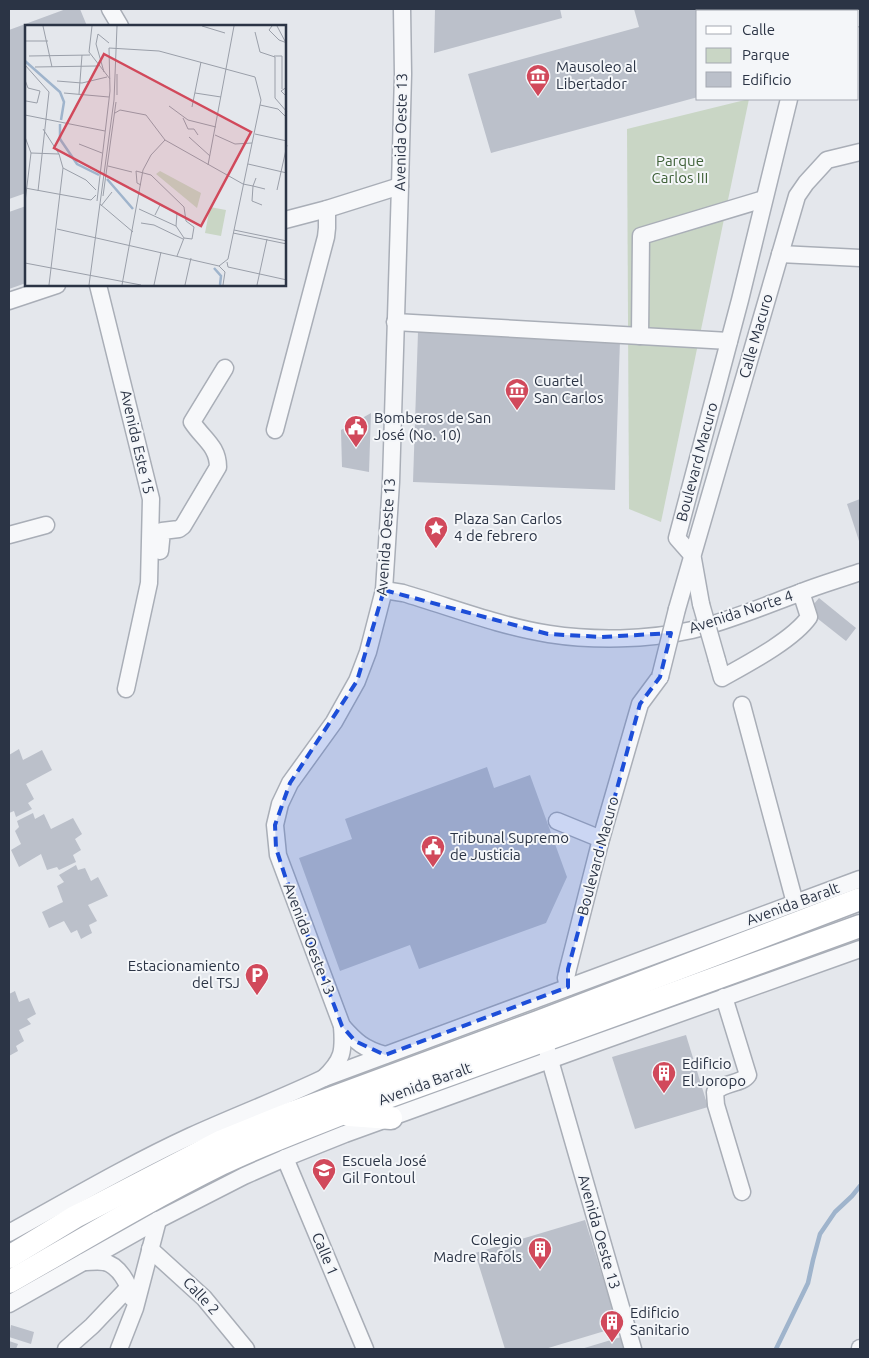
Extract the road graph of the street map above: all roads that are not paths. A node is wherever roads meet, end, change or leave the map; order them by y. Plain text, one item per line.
1 (110, 9) edge
2 (402, 9) edge
3 (119, 25) edge
4 (788, 100) edge
5 (860, 152) edge
6 (400, 186) junction
7 (764, 199) junction
8 (327, 209) junction
9 (286, 220) edge
10 (780, 254) junction
11 (860, 258) edge
12 (54, 286) edge
13 (98, 286) edge
14 (9, 301) edge
15 (395, 322) junction
16 (640, 336) junction
17 (729, 342) junction
18 (225, 368) dead end
19 (275, 430) dead end
20 (46, 525) dead end
21 (9, 536) edge
22 (692, 554) junction
23 (860, 572) edge
24 (150, 583) junction
25 (384, 590) junction
26 (801, 592) junction
27 (126, 689) dead end
28 (742, 705) dead end
29 (557, 822) dead end
30 (601, 838) junction
31 (860, 879) edge
32 (860, 899) edge
33 (795, 903) junction
34 (819, 904) junction
35 (860, 926) edge
36 (860, 949) edge
37 (568, 987) junction
38 (724, 997) junction
39 (530, 1001) junction
40 (342, 1026) junction
41 (544, 1041) junction
42 (385, 1055) junction
43 (324, 1078) junction
44 (341, 1114) junction
45 (390, 1118) junction
46 (285, 1158) junction
47 (742, 1192) dead end
48 (158, 1220) junction
49 (9, 1233) edge
50 (150, 1249) junction
51 (9, 1257) edge
52 (84, 1262) junction
53 (9, 1282) edge
54 (129, 1287) junction
55 (9, 1304) edge
56 (134, 1308) junction
57 (66, 1349) edge
58 (119, 1349) edge
59 (246, 1349) edge
60 (365, 1349) edge
61 (633, 1349) edge

1 - 3 street
2 - 6 street, Avenida Oeste 13
4 - 7 street, Boulevard Macuro
5 - 10 street, Calle Macuro
6 - 8 street
6 - 15 street, Avenida Oeste 13
7 - 16 street
7 - 17 street, Boulevard Macuro
8 - 9 street
8 - 19 street
10 - 11 street
10 - 22 street, Calle Macuro
12 - 14 street
13 - 24 street, Avenida Este 15
15 - 16 street
15 - 25 street, Avenida Oeste 13
16 - 17 street
17 - 22 street, Boulevard Macuro
18 - 24 street
20 - 21 street
22 - 26 street, bridge
22 - 30 street, Boulevard Macuro, bridge
23 - 26 street, Avenida Norte 4
24 - 27 street, Avenida Este 15
25 - 26 street, Avenida Norte 4
25 - 40 street, Avenida Oeste 13
28 - 33 street
29 - 30 street
30 - 37 street, Boulevard Macuro
31 - 34 street, Avenida Baralt
32 - 34 main road, Avenida Baralt
33 - 34 street, Avenida Baralt
33 - 37 street, Avenida Baralt
34 - 41 main road, Avenida Baralt
35 - 41 main road, Avenida Baralt
36 - 38 street, Avenida Baralt
37 - 39 street, Avenida Baralt
38 - 41 street, Avenida Baralt
38 - 47 street
39 - 41 street, Avenida Oeste 13
39 - 42 street, Avenida Baralt
40 - 42 street, Avenida Oeste 13
40 - 43 street, Avenida Oeste 13
41 - 44 main road, Avenida Baralt
41 - 45 street, Avenida Baralt
41 - 51 main road, Avenida Baralt
41 - 61 street, Avenida Oeste 13
42 - 43 street, Avenida Baralt
43 - 49 street, Avenida Baralt
44 - 45 main road
44 - 53 main road, Avenida Baralt
45 - 46 street, Avenida Baralt
46 - 48 street, Avenida Baralt
46 - 60 street, Calle 1
48 - 50 street
48 - 52 street, Avenida Baralt
50 - 56 street
50 - 59 street, Calle 2
52 - 54 street
52 - 55 street, Avenida Baralt
54 - 56 street
54 - 57 street
56 - 58 street

